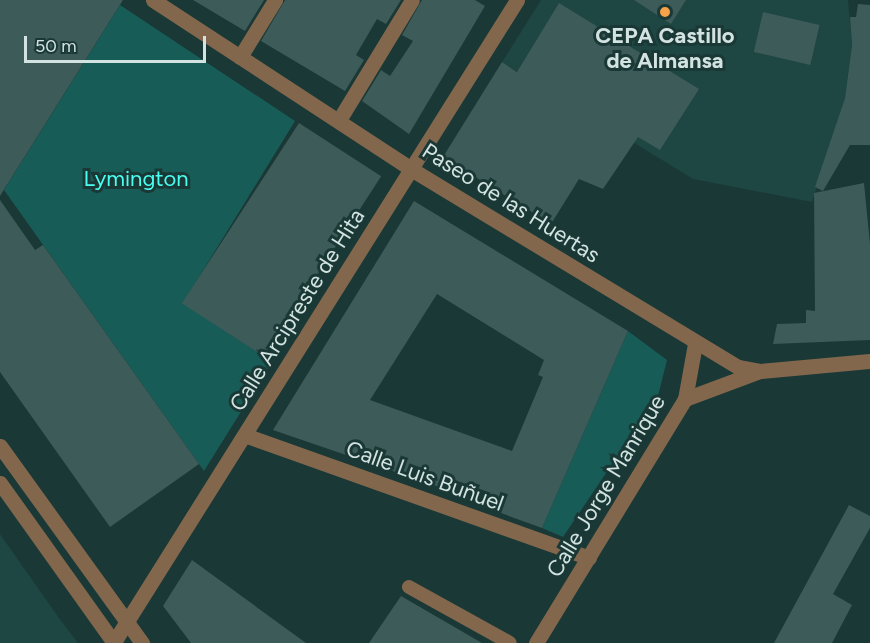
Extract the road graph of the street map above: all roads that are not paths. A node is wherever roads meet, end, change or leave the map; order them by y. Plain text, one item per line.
1 (153, 0) edge
2 (275, 0) edge
3 (412, 0) edge
4 (517, 0) edge
5 (240, 57) junction
6 (339, 120) junction
7 (411, 169) junction
8 (695, 344) junction
9 (870, 361) edge
10 (760, 370) junction
11 (685, 399) junction
12 (247, 436) junction
13 (0, 446) edge
14 (0, 483) edge
15 (589, 558) junction
16 (409, 587) dead end
17 (128, 624) junction
18 (114, 642) edge
19 (142, 643) edge
20 (510, 643) edge
21 (536, 643) edge

1 - 5 street, Paseo de las Huertas
2 - 5 street
3 - 6 street
4 - 7 street, Calle Arcipreste de Hita
5 - 6 street, Paseo de las Huertas
6 - 7 street, Paseo de las Huertas
7 - 8 street, Paseo de las Huertas
7 - 12 street, Calle Arcipreste de Hita
8 - 10 street, Paseo de las Huertas
8 - 11 street, Calle Jorge Manrique
9 - 10 street, Paseo de las Huertas
10 - 11 street
11 - 15 street, Calle Jorge Manrique
12 - 15 street, Calle Luis Buñuel
12 - 17 street, Calle Arcipreste de Hita
13 - 17 street
14 - 18 street
15 - 21 street, Calle Jorge Manrique
16 - 20 lane
17 - 18 street, Calle Arcipreste de Hita
17 - 19 street

